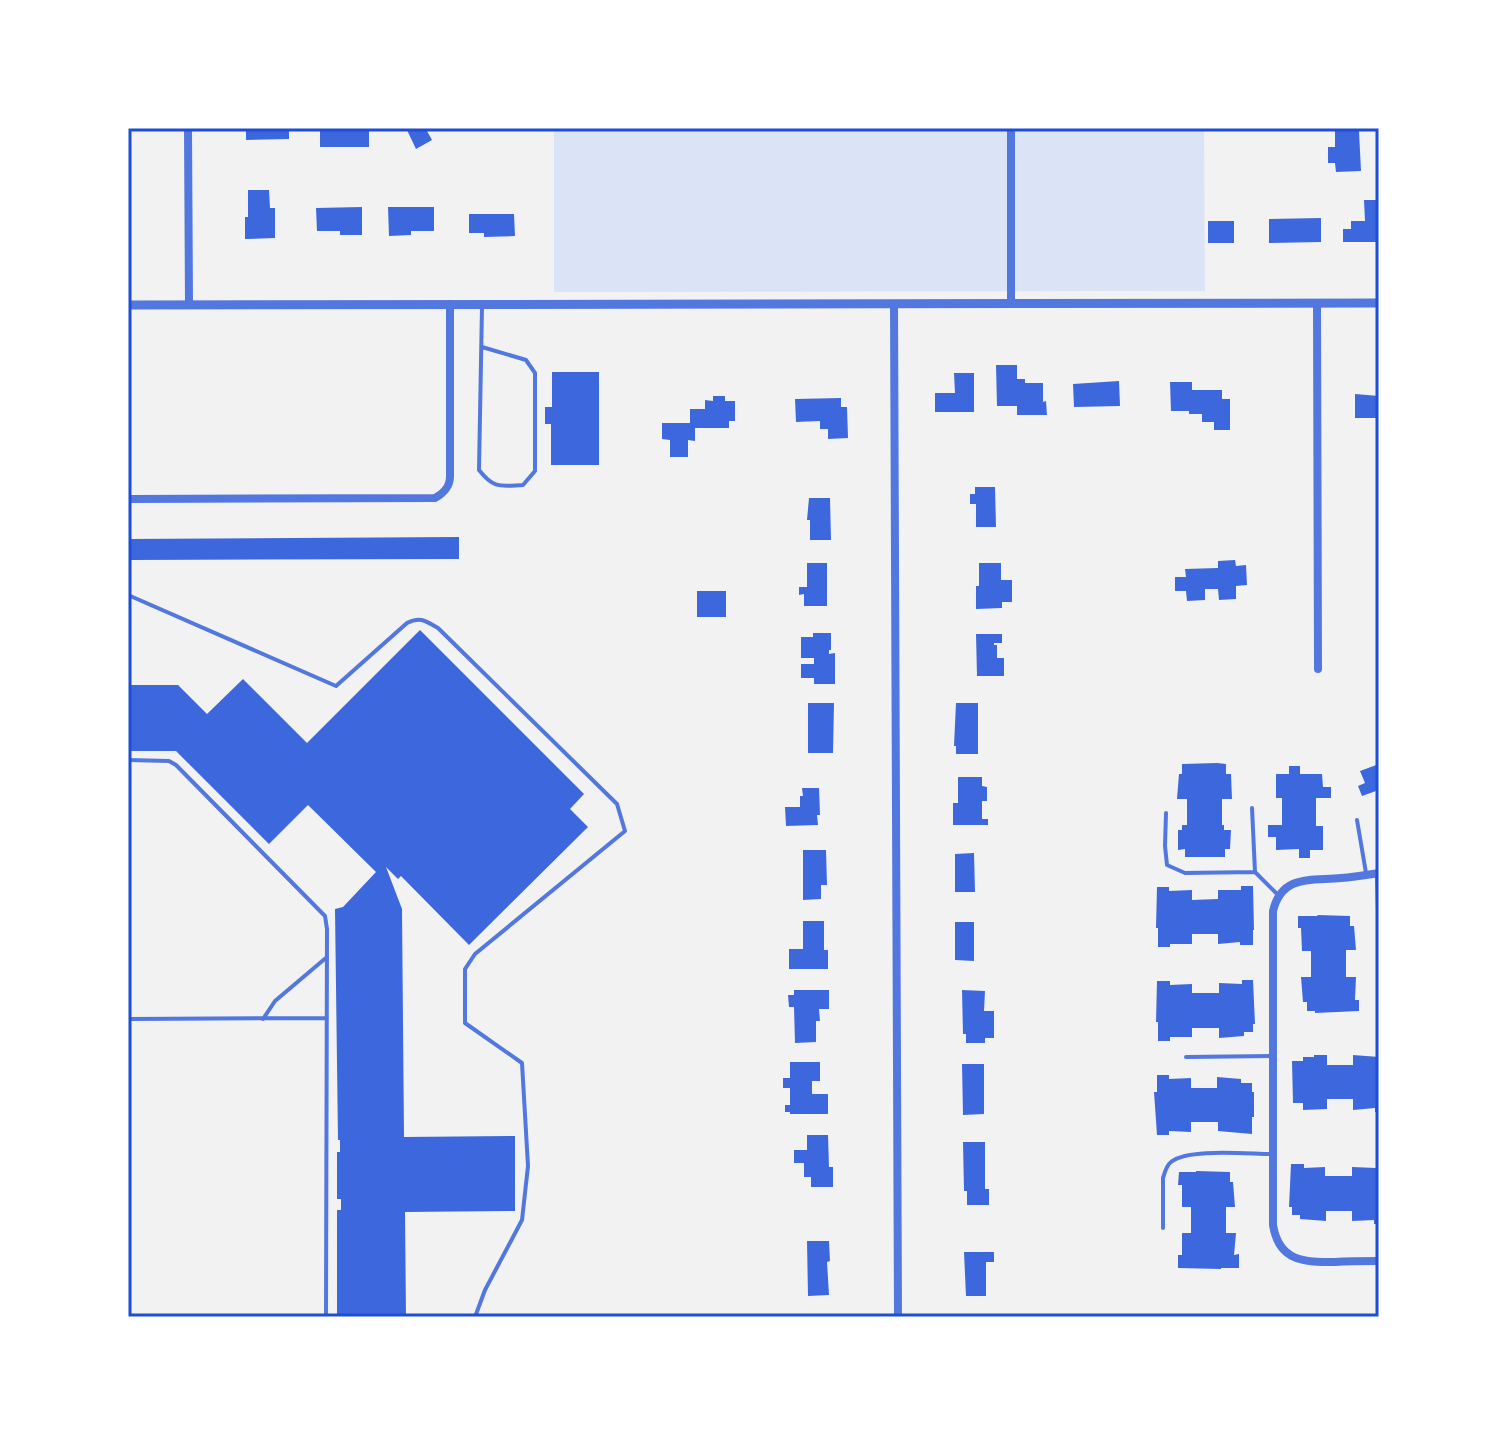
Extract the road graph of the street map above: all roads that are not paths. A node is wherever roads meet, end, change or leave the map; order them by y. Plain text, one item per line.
1 (188, 128) edge
2 (1011, 128) edge
3 (1317, 303) junction
4 (1379, 303) edge
5 (450, 304) junction
6 (482, 304) junction
7 (894, 304) junction
8 (1011, 304) junction
9 (128, 305) edge
10 (189, 305) junction
11 (482, 347) junction
12 (128, 499) edge
13 (128, 595) edge
14 (1318, 669) dead end
15 (128, 760) edge
16 (1252, 808) dead end
17 (1166, 813) dead end
18 (1357, 820) dead end
19 (1255, 872) junction
20 (1374, 874) edge
21 (1279, 896) junction
22 (1379, 946) edge
23 (327, 957) junction
24 (327, 1018) junction
25 (128, 1019) edge
26 (263, 1019) junction
27 (1273, 1056) junction
28 (1186, 1057) dead end
29 (1273, 1154) junction
30 (1163, 1228) dead end
31 (1379, 1261) edge
32 (326, 1317) edge
33 (475, 1317) edge
34 (898, 1317) edge

1 - 10 street
2 - 8 street
3 - 4 street
3 - 8 street
3 - 14 street
5 - 6 street
5 - 10 street
5 - 12 street
6 - 7 street
6 - 11 lane
7 - 8 street
7 - 34 street
9 - 10 street
11 - 11 lane
13 - 33 lane
15 - 23 lane
16 - 19 lane
17 - 19 lane
18 - 20 lane
19 - 21 lane
20 - 21 street
20 - 22 lane
21 - 27 street
23 - 24 lane
23 - 26 lane
24 - 26 lane
24 - 32 lane
25 - 26 lane
27 - 28 lane
27 - 29 street
29 - 30 lane
29 - 31 street

